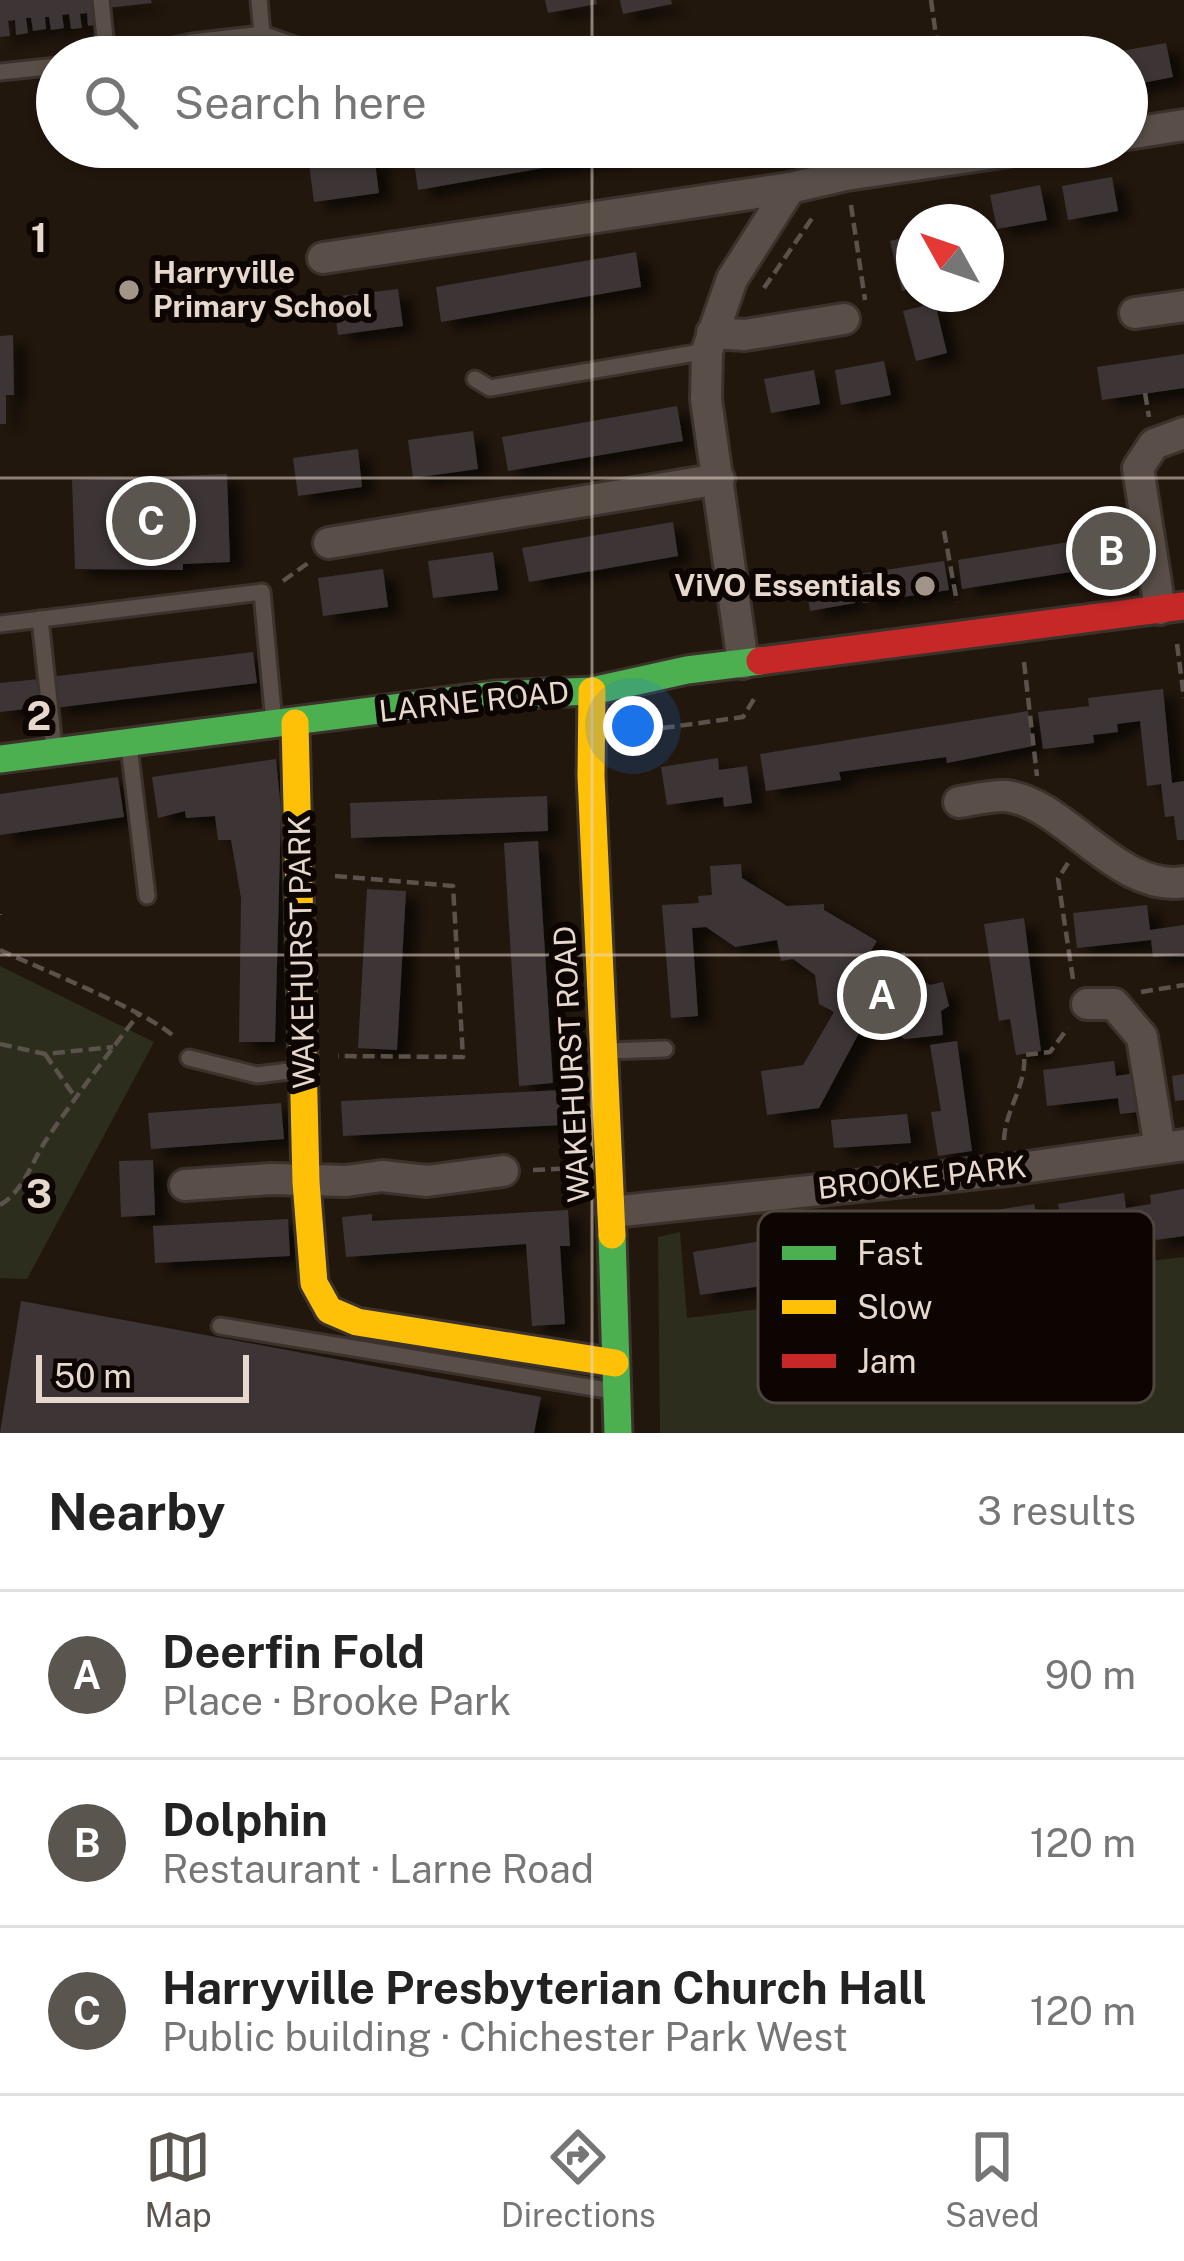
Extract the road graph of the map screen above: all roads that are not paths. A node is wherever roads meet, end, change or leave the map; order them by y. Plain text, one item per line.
1 (101, 0) edge
2 (259, 0) edge
3 (262, 34) junction
4 (105, 36) edge
5 (244, 36) edge
6 (268, 36) edge
7 (36, 68) edge
8 (0, 72) edge
9 (1184, 125) edge
10 (1148, 131) edge
11 (899, 168) edge
12 (790, 188) junction
13 (323, 258) dead end
14 (1184, 306) edge
15 (1135, 313) dead end
16 (855, 314) road end
17 (710, 342) junction
18 (475, 379) dead end
19 (1184, 434) edge
20 (719, 478) junction
21 (329, 543) road end
22 (1172, 607) edge
23 (40, 619) junction
24 (0, 624) edge
25 (743, 664) junction
26 (592, 691) junction
27 (285, 724) junction
28 (128, 743) junction
29 (55, 752) junction
30 (0, 759) edge
31 (959, 802) dead end
32 (1184, 882) edge
33 (147, 896) dead end
34 (1100, 1004) road end
35 (664, 1049) dead end
36 (605, 1051) junction
37 (189, 1058) road end
38 (304, 1062) junction
39 (1172, 1147) edge
40 (503, 1172) road end
41 (306, 1182) junction
42 (185, 1185) dead end
43 (612, 1212) junction
44 (220, 1326) dead end
45 (615, 1363) junction
46 (616, 1392) junction
47 (618, 1433) edge

1 - 4 lane
2 - 3 lane
3 - 5 lane
3 - 6 lane
7 - 8 lane
9 - 10 street
11 - 12 street
12 - 13 street
12 - 17 street
14 - 15 street
16 - 17 street
17 - 18 lane
17 - 20 street
19 - 22 street
20 - 21 street
20 - 25 street
22 - 25 street, LARNE ROAD
23 - 24 lane
23 - 27 lane
23 - 29 lane
25 - 26 street, LARNE ROAD
26 - 27 street, LARNE ROAD
26 - 36 street, WAKEHURST ROAD
27 - 28 street, LARNE ROAD
27 - 38 street, WAKEHURST PARK
28 - 29 street, LARNE ROAD
28 - 33 lane
29 - 30 street, LARNE ROAD
31 - 32 street
34 - 39 street, BROOKE PARK
35 - 36 lane
36 - 43 street, WAKEHURST ROAD
37 - 38 lane
38 - 41 street, WAKEHURST PARK
39 - 43 street, BROOKE PARK
40 - 41 street
41 - 42 street
41 - 45 street, WAKEHURST PARK
43 - 45 street, WAKEHURST ROAD
44 - 46 lane
45 - 46 street, WAKEHURST ROAD
46 - 47 street, WAKEHURST ROAD

